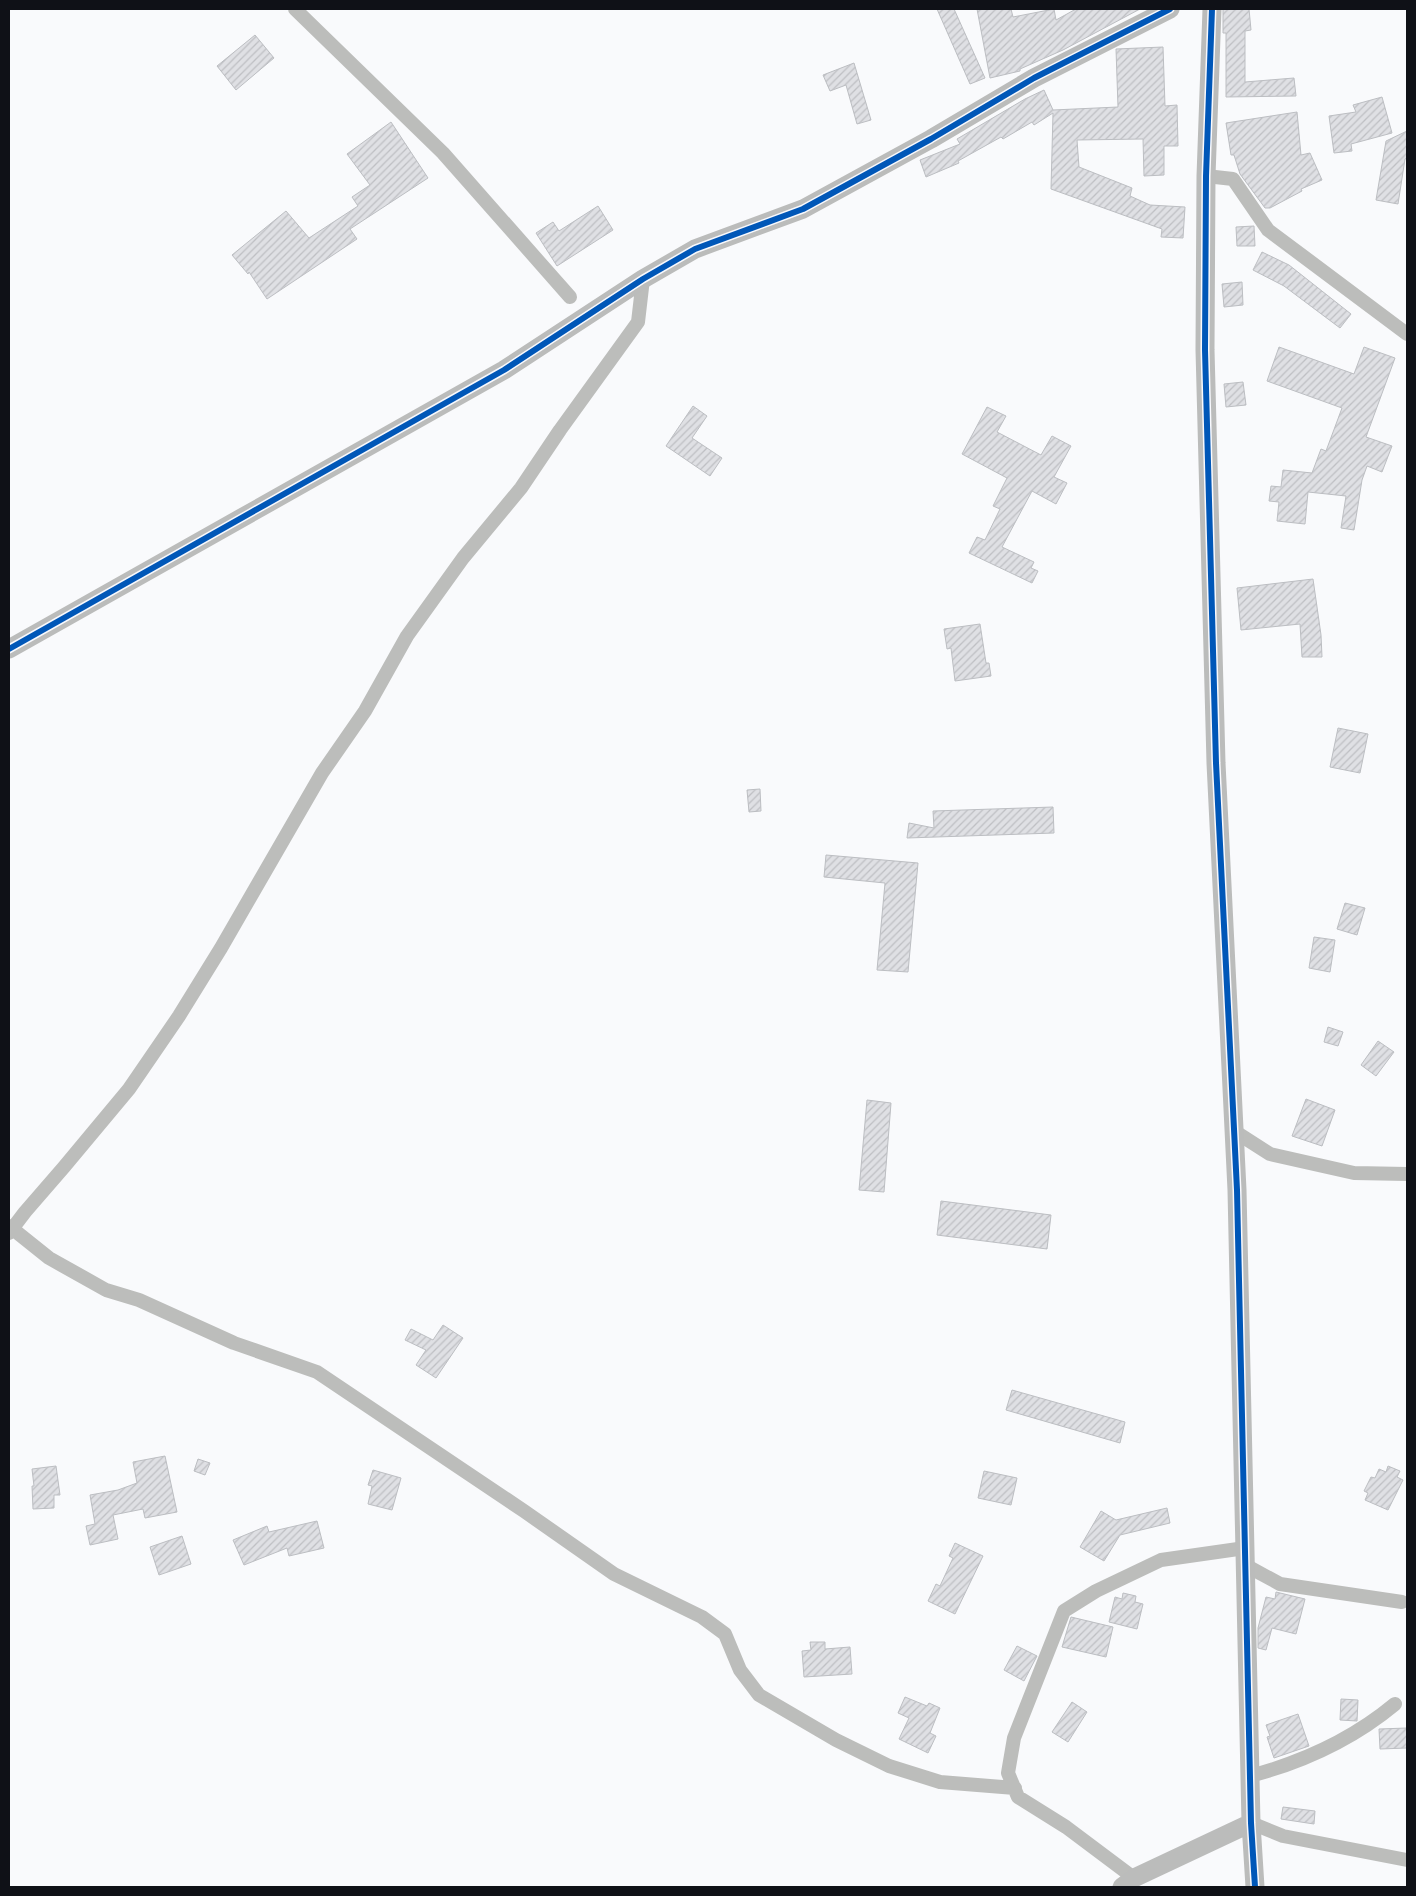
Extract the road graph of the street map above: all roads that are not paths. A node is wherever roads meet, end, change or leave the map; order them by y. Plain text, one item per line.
1 (295, 9) edge
2 (1170, 9) edge
3 (1212, 9) edge
4 (1206, 176) junction
5 (643, 279) junction
6 (570, 298) dead end
7 (1407, 334) edge
8 (9, 649) edge
9 (1234, 1131) junction
10 (1407, 1174) edge
11 (10, 1229) edge
12 (1245, 1556) junction
13 (1402, 1602) dead end
14 (1396, 1704) dead end
15 (1250, 1776) junction
16 (1015, 1788) junction
17 (1251, 1823) junction
18 (1407, 1860) edge
19 (1128, 1883) edge
20 (1255, 1887) edge

1 - 6 street
2 - 5 street
3 - 4 street
4 - 7 street
4 - 9 street
5 - 8 street
5 - 11 street
9 - 10 street
9 - 12 street
11 - 16 street
12 - 13 street
12 - 15 street
12 - 16 street
14 - 15 street
15 - 17 street
16 - 19 street
17 - 18 street
17 - 19 street
17 - 20 street

